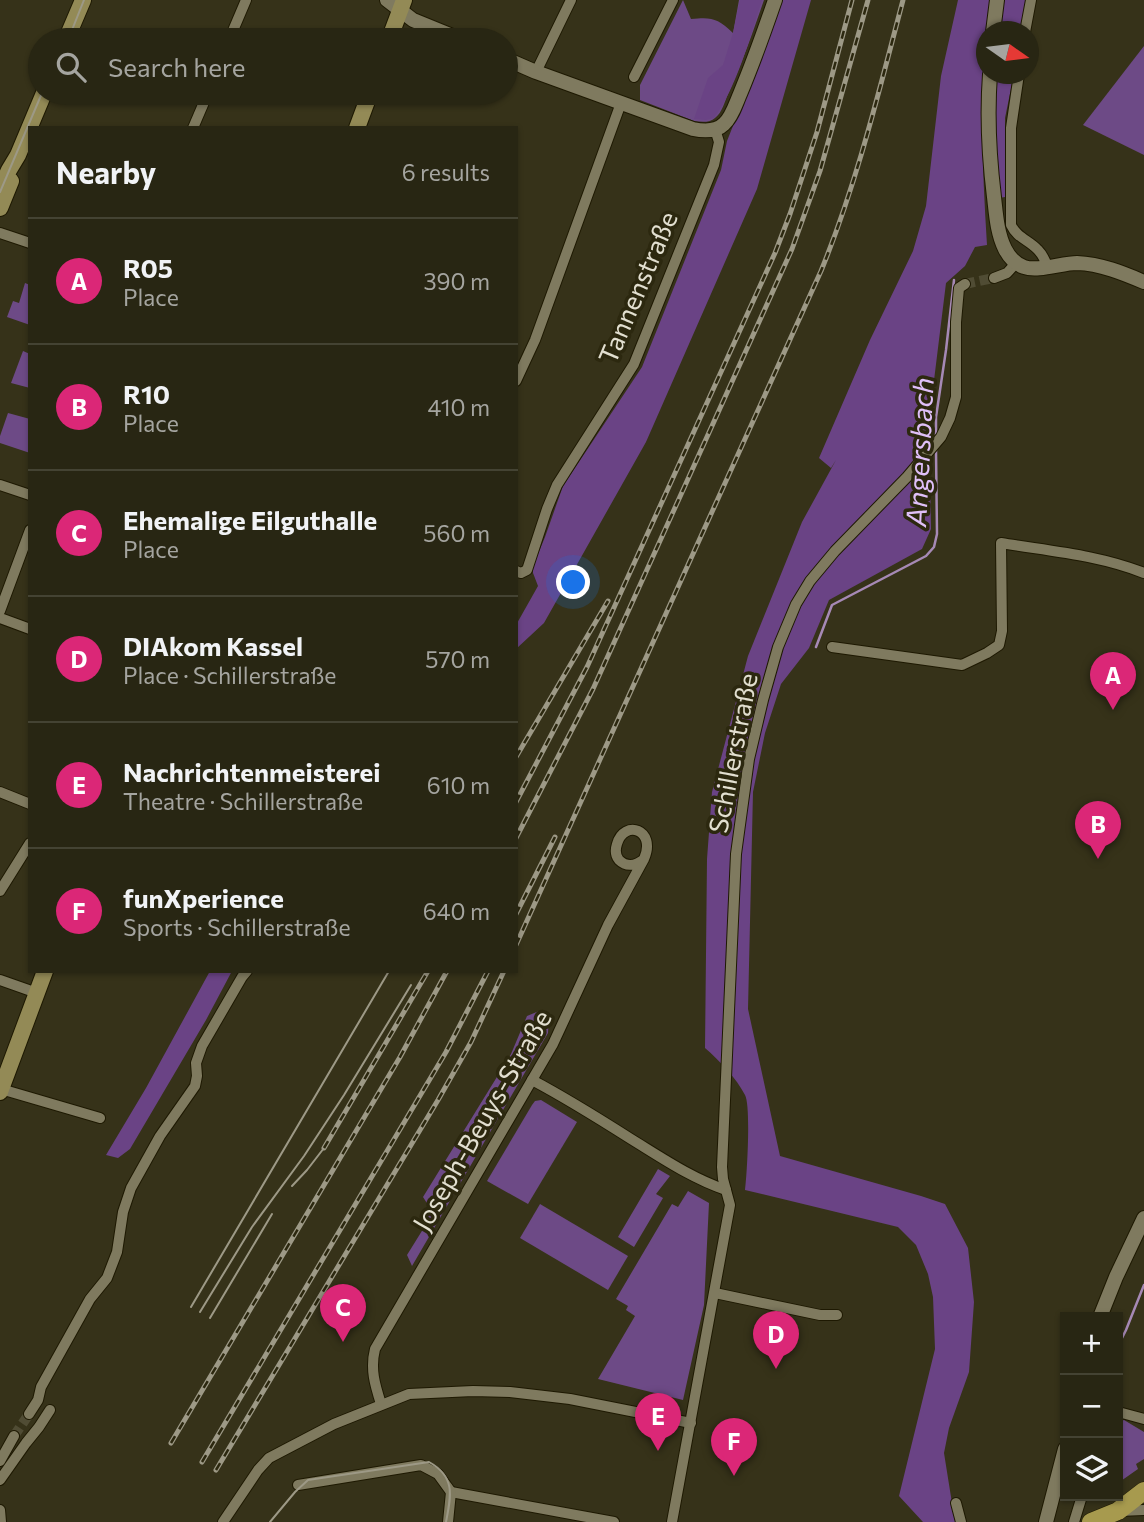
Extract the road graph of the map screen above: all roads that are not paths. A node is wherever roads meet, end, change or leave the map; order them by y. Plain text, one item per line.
1 (82, 0) edge
2 (246, 0) edge
3 (387, 0) edge
4 (571, 0) edge
5 (673, 0) edge
6 (775, 0) edge
7 (997, 0) edge
8 (1031, 0) edge
9 (402, 5) edge
10 (994, 21) edge
11 (1027, 21) edge
12 (71, 28) edge
13 (234, 28) edge
14 (394, 28) edge
15 (433, 28) edge
16 (518, 64) edge
17 (536, 72) junction
18 (634, 77) dead end
19 (990, 84) edge
20 (1018, 84) edge
21 (621, 103) junction
22 (39, 105) edge
23 (203, 105) edge
24 (366, 105) edge
25 (30, 126) edge
26 (194, 126) edge
27 (358, 126) edge
28 (720, 126) junction
29 (28, 131) edge
30 (18, 155) junction
31 (4, 171) edge
32 (0, 190) edge
33 (0, 208) edge
34 (0, 233) edge
35 (28, 242) edge
36 (1016, 263) junction
37 (1048, 266) junction
38 (994, 278) tunnel mouth
39 (1144, 282) edge
40 (965, 284) dead end
41 (518, 353) edge
42 (529, 356) junction
43 (518, 377) edge
44 (0, 485) edge
45 (28, 494) edge
46 (28, 535) edge
47 (522, 570) edge
48 (1144, 573) edge
49 (0, 611) edge
50 (0, 618) edge
51 (28, 628) edge
52 (832, 647) dead end
53 (0, 792) edge
54 (28, 803) edge
55 (28, 846) edge
56 (644, 859) dead end
57 (0, 891) edge
58 (44, 973) edge
59 (245, 973) edge
60 (0, 980) edge
61 (37, 993) junction
62 (532, 1080) junction
63 (1, 1091) edge
64 (100, 1118) dead end
65 (726, 1190) junction
66 (1144, 1218) edge
67 (715, 1293) junction
68 (1102, 1312) edge
69 (837, 1315) dead end
70 (382, 1404) junction
71 (50, 1410) dead end
72 (1123, 1413) edge
73 (29, 1414) tunnel mouth
74 (1144, 1419) edge
75 (691, 1423) junction
76 (14, 1436) tunnel mouth
77 (0, 1461) edge
78 (1060, 1468) edge
79 (0, 1480) edge
80 (298, 1485) dead end
81 (1144, 1491) edge
82 (451, 1492) junction
83 (1080, 1501) edge
84 (956, 1503) dead end
85 (0, 1510) edge
86 (1144, 1510) edge
87 (1118, 1511) junction
88 (1096, 1520) edge
89 (1, 1522) edge
90 (223, 1522) edge
91 (448, 1522) edge
92 (614, 1522) edge
93 (672, 1522) edge
94 (961, 1522) edge
95 (1046, 1522) edge
96 (1074, 1522) edge

1 - 12 main road
2 - 13 street
3 - 9 street
4 - 17 street
5 - 18 street
6 - 28 street, Tannenstraße
7 - 10 street
8 - 11 street
9 - 14 main road
9 - 15 street
16 - 17 street
17 - 21 street
19 - 36 street
20 - 37 street
21 - 28 street
21 - 42 street
22 - 25 main road
23 - 26 street
24 - 27 main road
28 - 47 street, Tannenstraße
29 - 30 main road
30 - 31 main road
30 - 33 main road
31 - 32 main road
34 - 35 street
36 - 37 street
36 - 38 street
37 - 39 street
40 - 65 street, Schillerstraße
41 - 42 street
42 - 43 street
44 - 45 street
46 - 49 street
48 - 52 street
50 - 51 street
53 - 54 street
55 - 57 street
56 - 62 street, Joseph-Beuys-Straße
58 - 61 main road
59 - 73 street
60 - 61 street
61 - 63 main road
62 - 65 street
62 - 70 street, Joseph-Beuys-Straße
63 - 64 street
65 - 67 street, Schillerstraße
66 - 68 street
67 - 69 street
67 - 75 street, Schillerstraße
70 - 75 street
70 - 90 street
71 - 79 street
72 - 74 street
75 - 93 street, Schillerstraße
76 - 77 street
78 - 95 street
80 - 82 street
81 - 87 main road
82 - 91 street
82 - 92 street
83 - 96 street
84 - 94 street
85 - 89 street
86 - 87 street
87 - 88 main road

